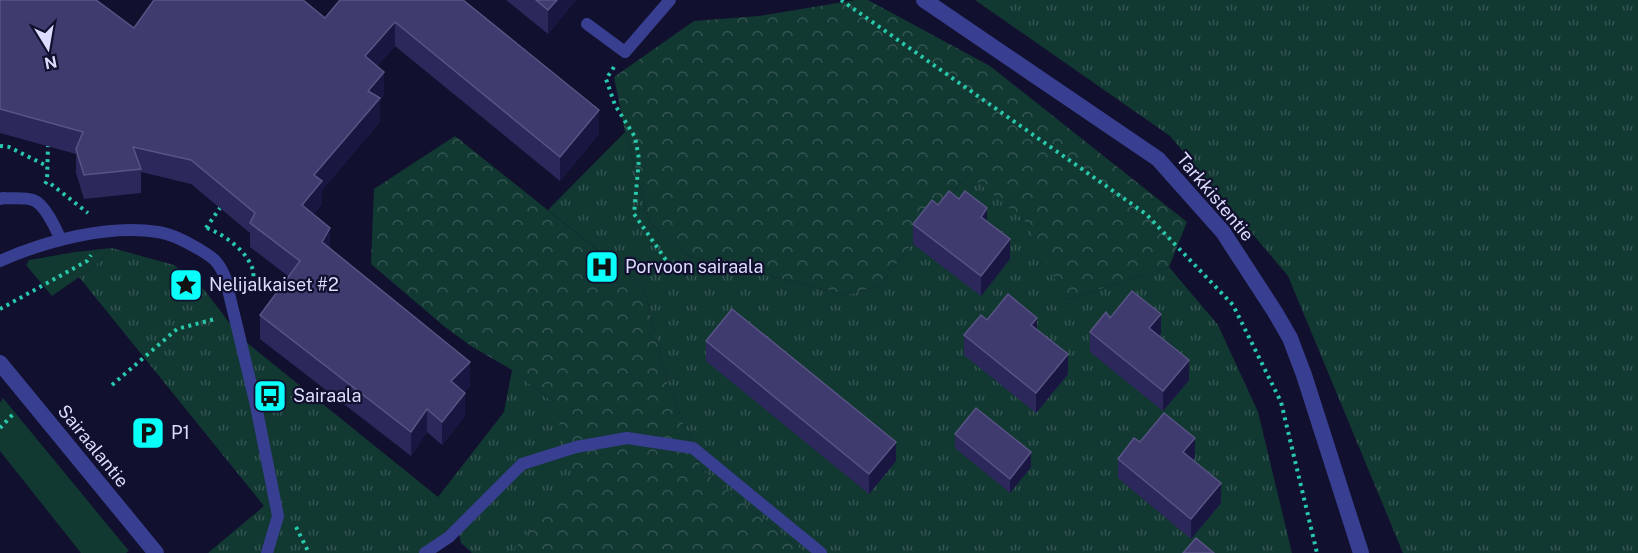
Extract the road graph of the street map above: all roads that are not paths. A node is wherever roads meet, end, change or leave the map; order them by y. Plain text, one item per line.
1 (670, 0) edge
2 (924, 0) edge
3 (587, 24) dead end
4 (0, 199) edge
5 (61, 240) junction
6 (0, 261) edge
7 (0, 363) edge
8 (156, 553) edge
9 (267, 553) edge
10 (425, 553) edge
11 (821, 553) edge
12 (1361, 553) edge

1 - 3 lane
2 - 12 street, Tarkkistentie
4 - 5 lane
5 - 6 lane
5 - 9 lane
7 - 8 street, Sairaalantie
10 - 11 lane

